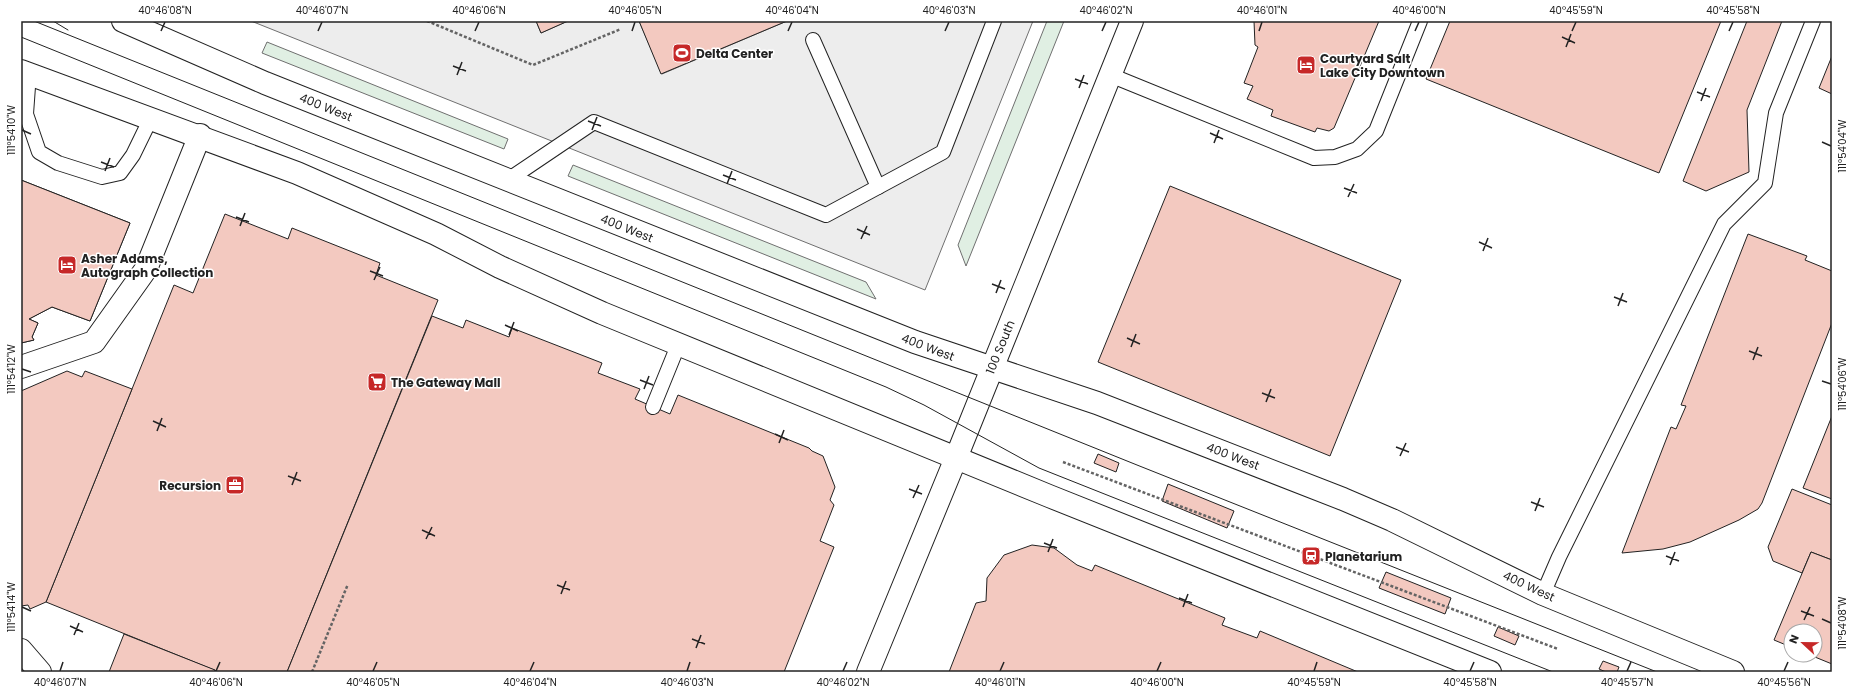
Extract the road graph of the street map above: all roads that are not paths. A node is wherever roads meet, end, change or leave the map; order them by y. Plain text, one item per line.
1 (123, 21) edge
2 (994, 21) edge
3 (1132, 21) edge
4 (1420, 21) edge
5 (1813, 21) edge
6 (814, 40) dead end
7 (25, 72) edge
8 (1110, 75) junction
9 (151, 118) junction
10 (200, 135) junction
11 (508, 180) junction
12 (878, 187) junction
13 (679, 343) junction
14 (21, 367) edge
15 (991, 369) junction
16 (653, 407) dead end
17 (956, 458) junction
18 (1543, 594) junction
19 (21, 650) edge
20 (40, 672) edge
21 (868, 672) edge
22 (1490, 672) edge
23 (1732, 672) edge

1 - 11 street, 400 West
2 - 12 lane
3 - 8 street, 100 South
4 - 8 lane
5 - 18 lane
6 - 12 lane
7 - 9 street
7 - 9 lane
8 - 15 street, 100 South
9 - 10 street
10 - 13 street
10 - 14 street
11 - 12 lane
11 - 15 street, 400 West
13 - 16 lane
13 - 17 street
15 - 17 street, 100 South
15 - 18 street, 400 West
17 - 21 street, 100 South
17 - 22 street
18 - 23 street, 400 West
19 - 20 street

